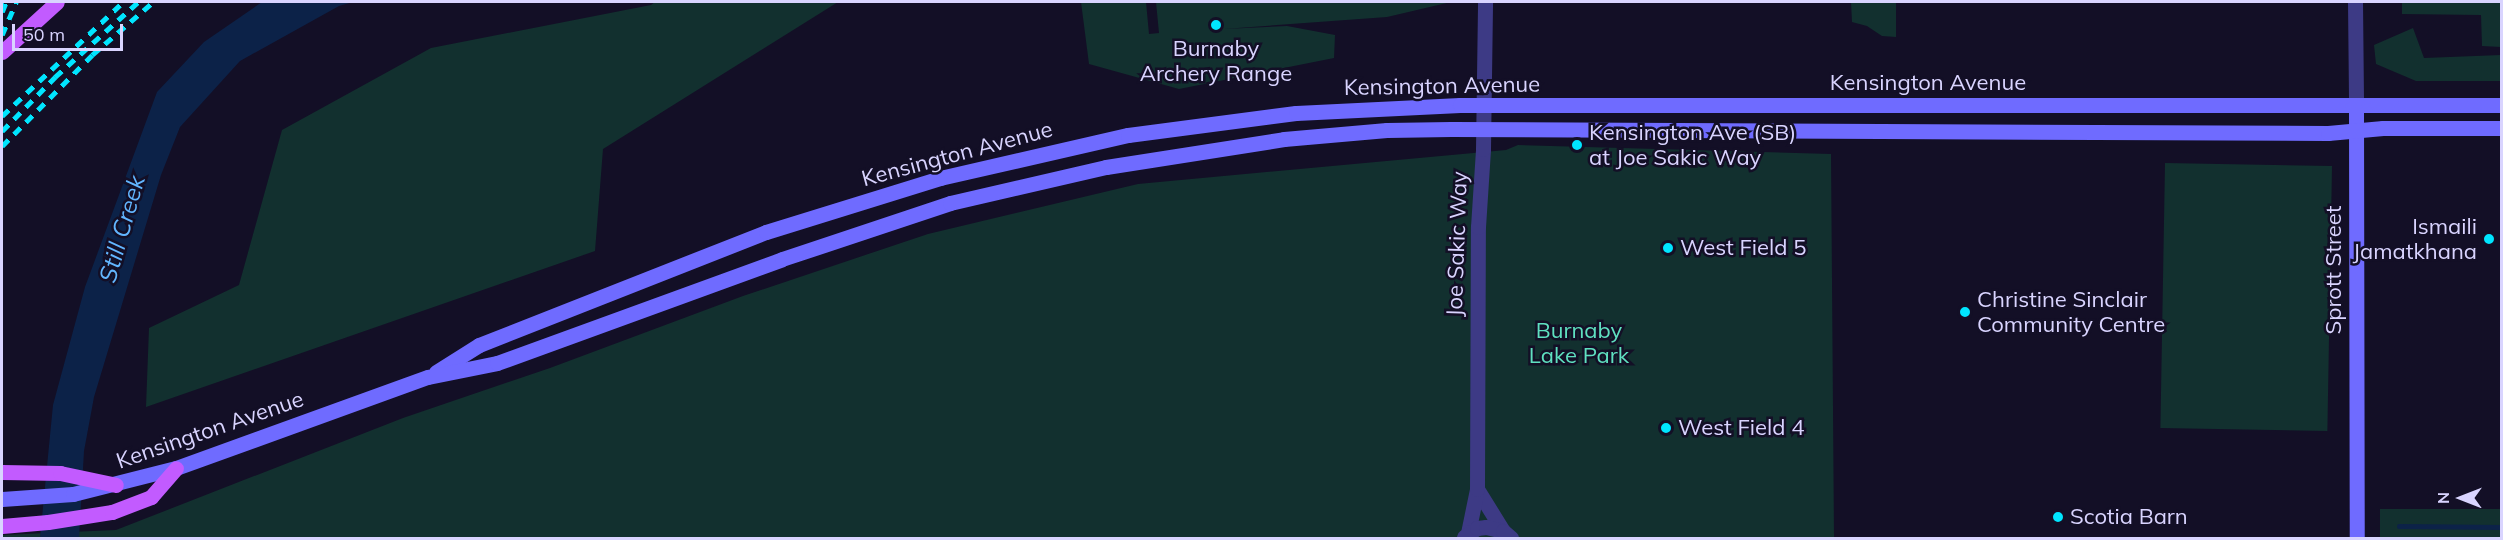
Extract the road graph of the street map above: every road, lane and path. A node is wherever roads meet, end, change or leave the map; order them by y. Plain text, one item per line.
1 (57, 2) edge
2 (1485, 2) edge
3 (2355, 2) edge
4 (2, 52) edge
5 (2502, 105) edge
6 (1484, 106) junction
7 (2356, 106) junction
8 (2502, 128) edge
9 (1484, 130) junction
10 (2356, 131) junction
11 (428, 377) junction
12 (176, 468) junction
13 (2, 472) edge
14 (116, 485) junction
15 (1477, 489) junction
16 (2, 500) edge
17 (2, 526) edge
18 (1507, 535) edge
19 (1466, 536) edge
20 (2357, 538) edge

1 - 4 main road
2 - 6 street, Joe Sakic Way
3 - 7 street, Sprott Street
5 - 7 main road, Kensington Avenue
6 - 7 main road, Kensington Avenue
6 - 9 street, Joe Sakic Way
6 - 11 main road, Kensington Avenue
7 - 10 main road, Sprott Street
8 - 10 main road, Kensington Avenue
9 - 10 main road, Kensington Avenue
9 - 11 main road, Kensington Avenue
9 - 15 street, Joe Sakic Way
10 - 20 main road, Sprott Street
11 - 12 main road, Kensington Avenue
12 - 14 main road, Kensington Avenue
12 - 17 main road
13 - 14 main road
14 - 16 main road, Kensington Avenue
15 - 18 street, Joe Sakic Way
15 - 19 street, Joe Sakic Way
18 - 19 street, Joe Sakic Way

